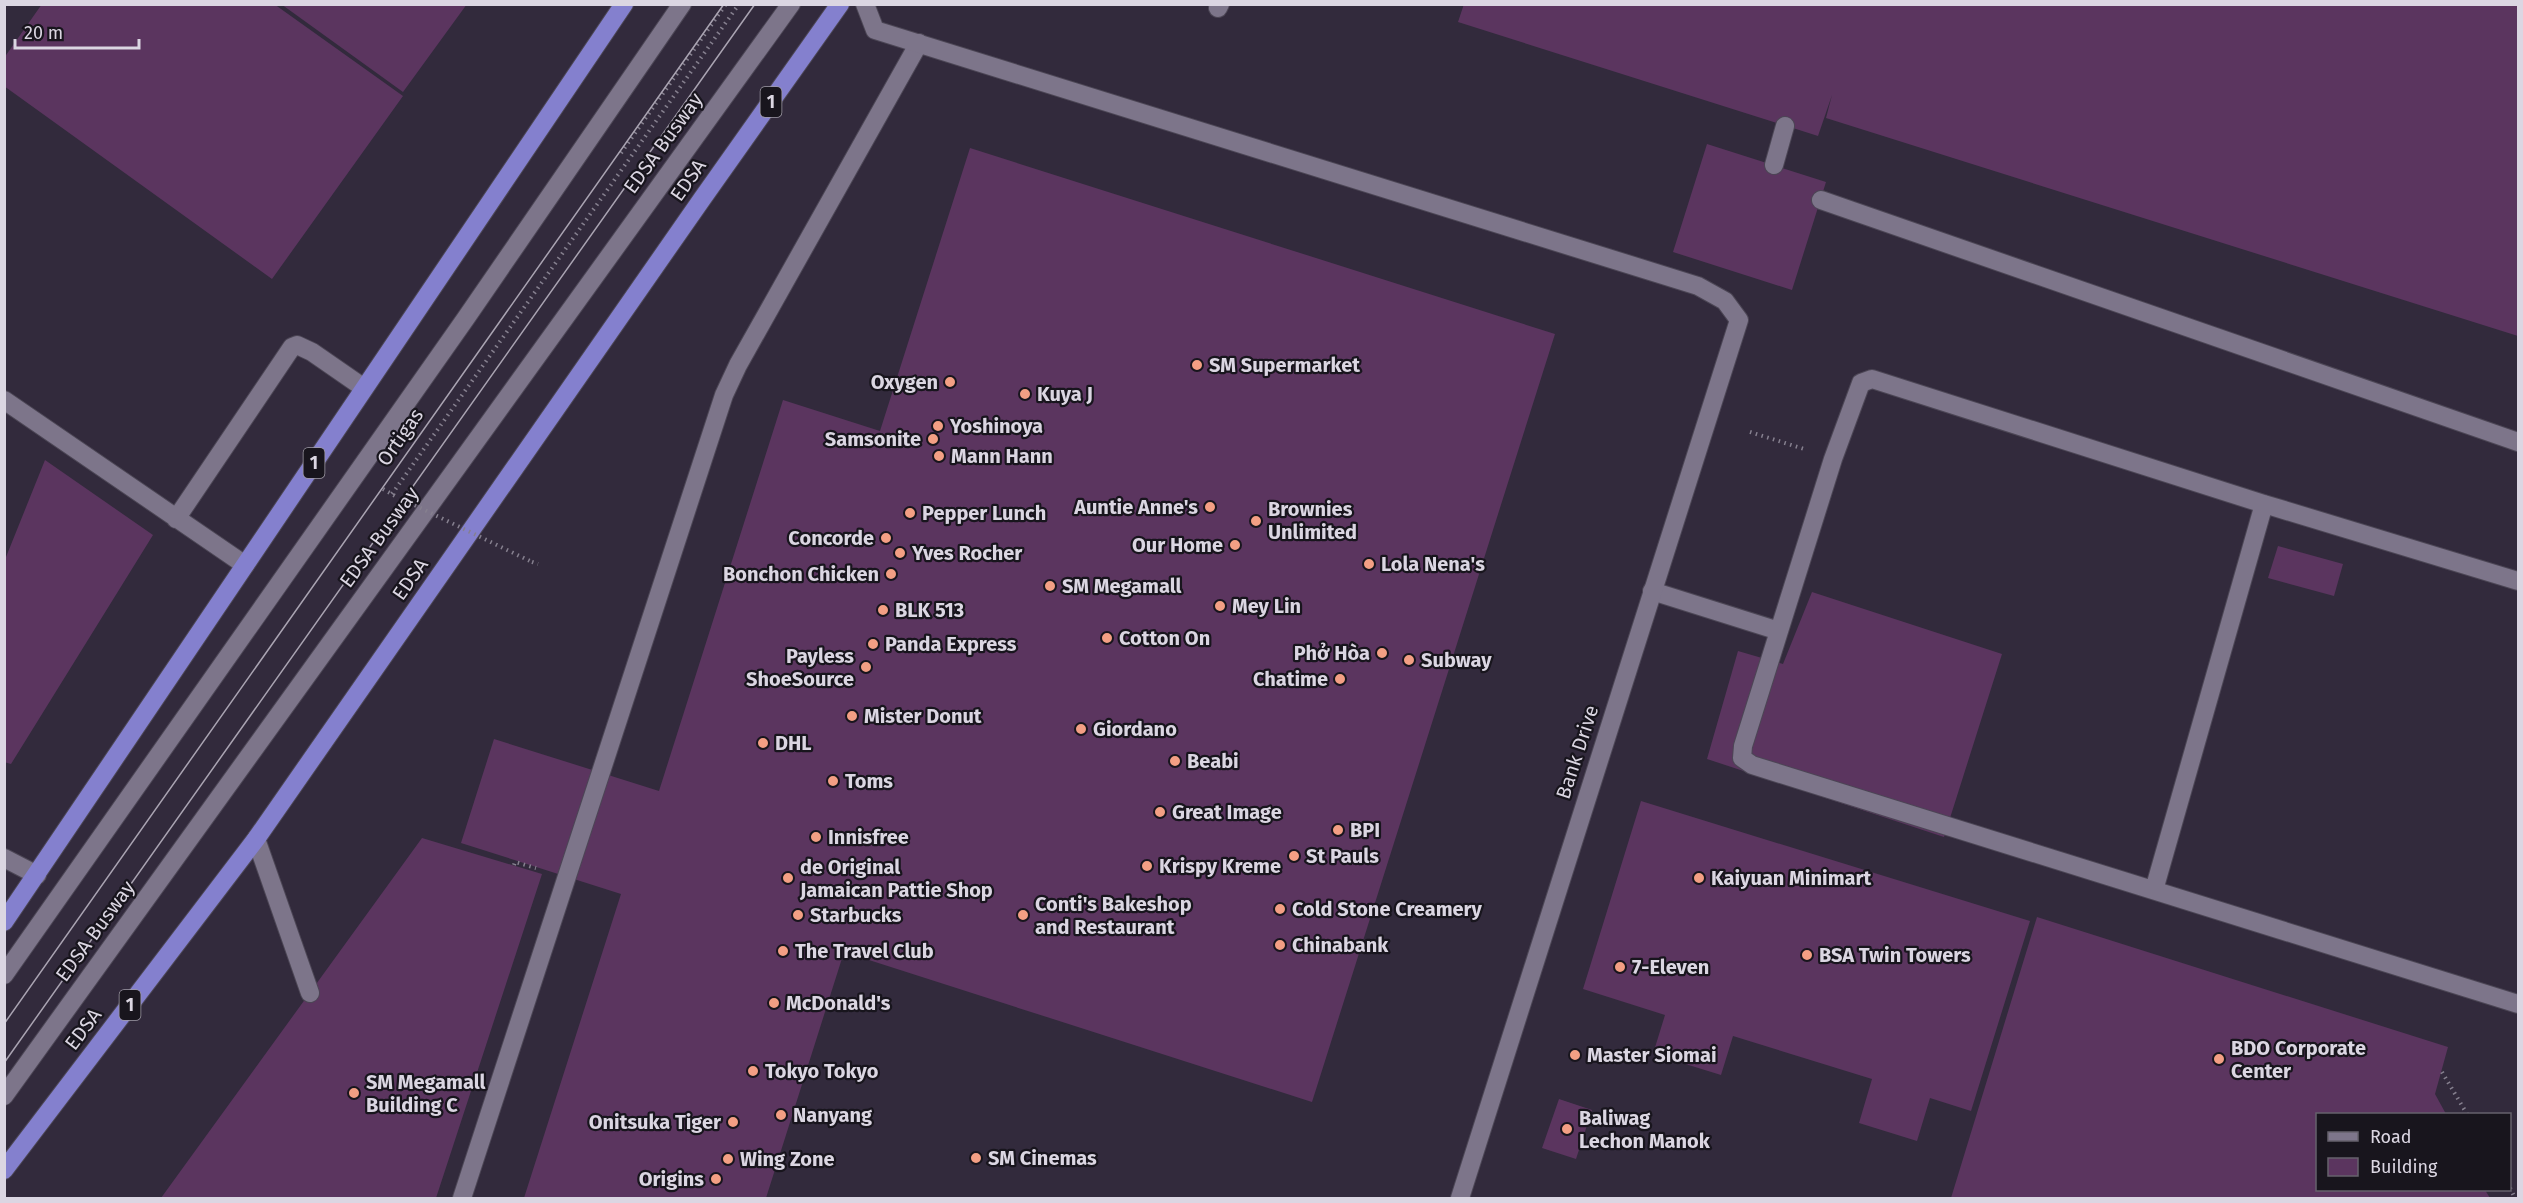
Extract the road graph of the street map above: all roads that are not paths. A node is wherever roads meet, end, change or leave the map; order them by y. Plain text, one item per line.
1 (624, 4) edge
2 (682, 4) edge
3 (791, 4) edge
4 (840, 4) edge
5 (866, 4) edge
6 (919, 43) junction
7 (1785, 126) dead end
8 (1774, 165) dead end
9 (1821, 200) dead end
10 (364, 388) junction
11 (4, 400) edge
12 (2518, 441) edge
13 (2264, 504) junction
14 (176, 519) junction
15 (244, 565) junction
16 (2518, 581) edge
17 (1652, 591) junction
18 (1779, 631) junction
19 (256, 839) junction
20 (4, 858) edge
21 (37, 875) junction
22 (2154, 890) junction
23 (4, 922) edge
24 (4, 975) edge
25 (310, 993) dead end
26 (2518, 1004) edge
27 (4, 1096) edge
28 (4, 1170) edge
29 (462, 1198) edge
30 (1460, 1198) edge

1 - 10 highway, 1
2 - 24 street
3 - 27 street, EDSA Busway
4 - 19 highway, EDSA / 1
5 - 6 street
6 - 17 street, Bank Drive
6 - 29 street
7 - 8 street
9 - 12 street
10 - 14 street
10 - 15 highway, 1
11 - 14 street
13 - 16 street
13 - 18 street
13 - 22 street
14 - 15 street
15 - 21 highway, 1
17 - 18 street
17 - 30 street, Bank Drive
18 - 22 street
19 - 25 street
19 - 28 highway, EDSA / 1
20 - 21 street
21 - 23 highway, 1
22 - 26 street

